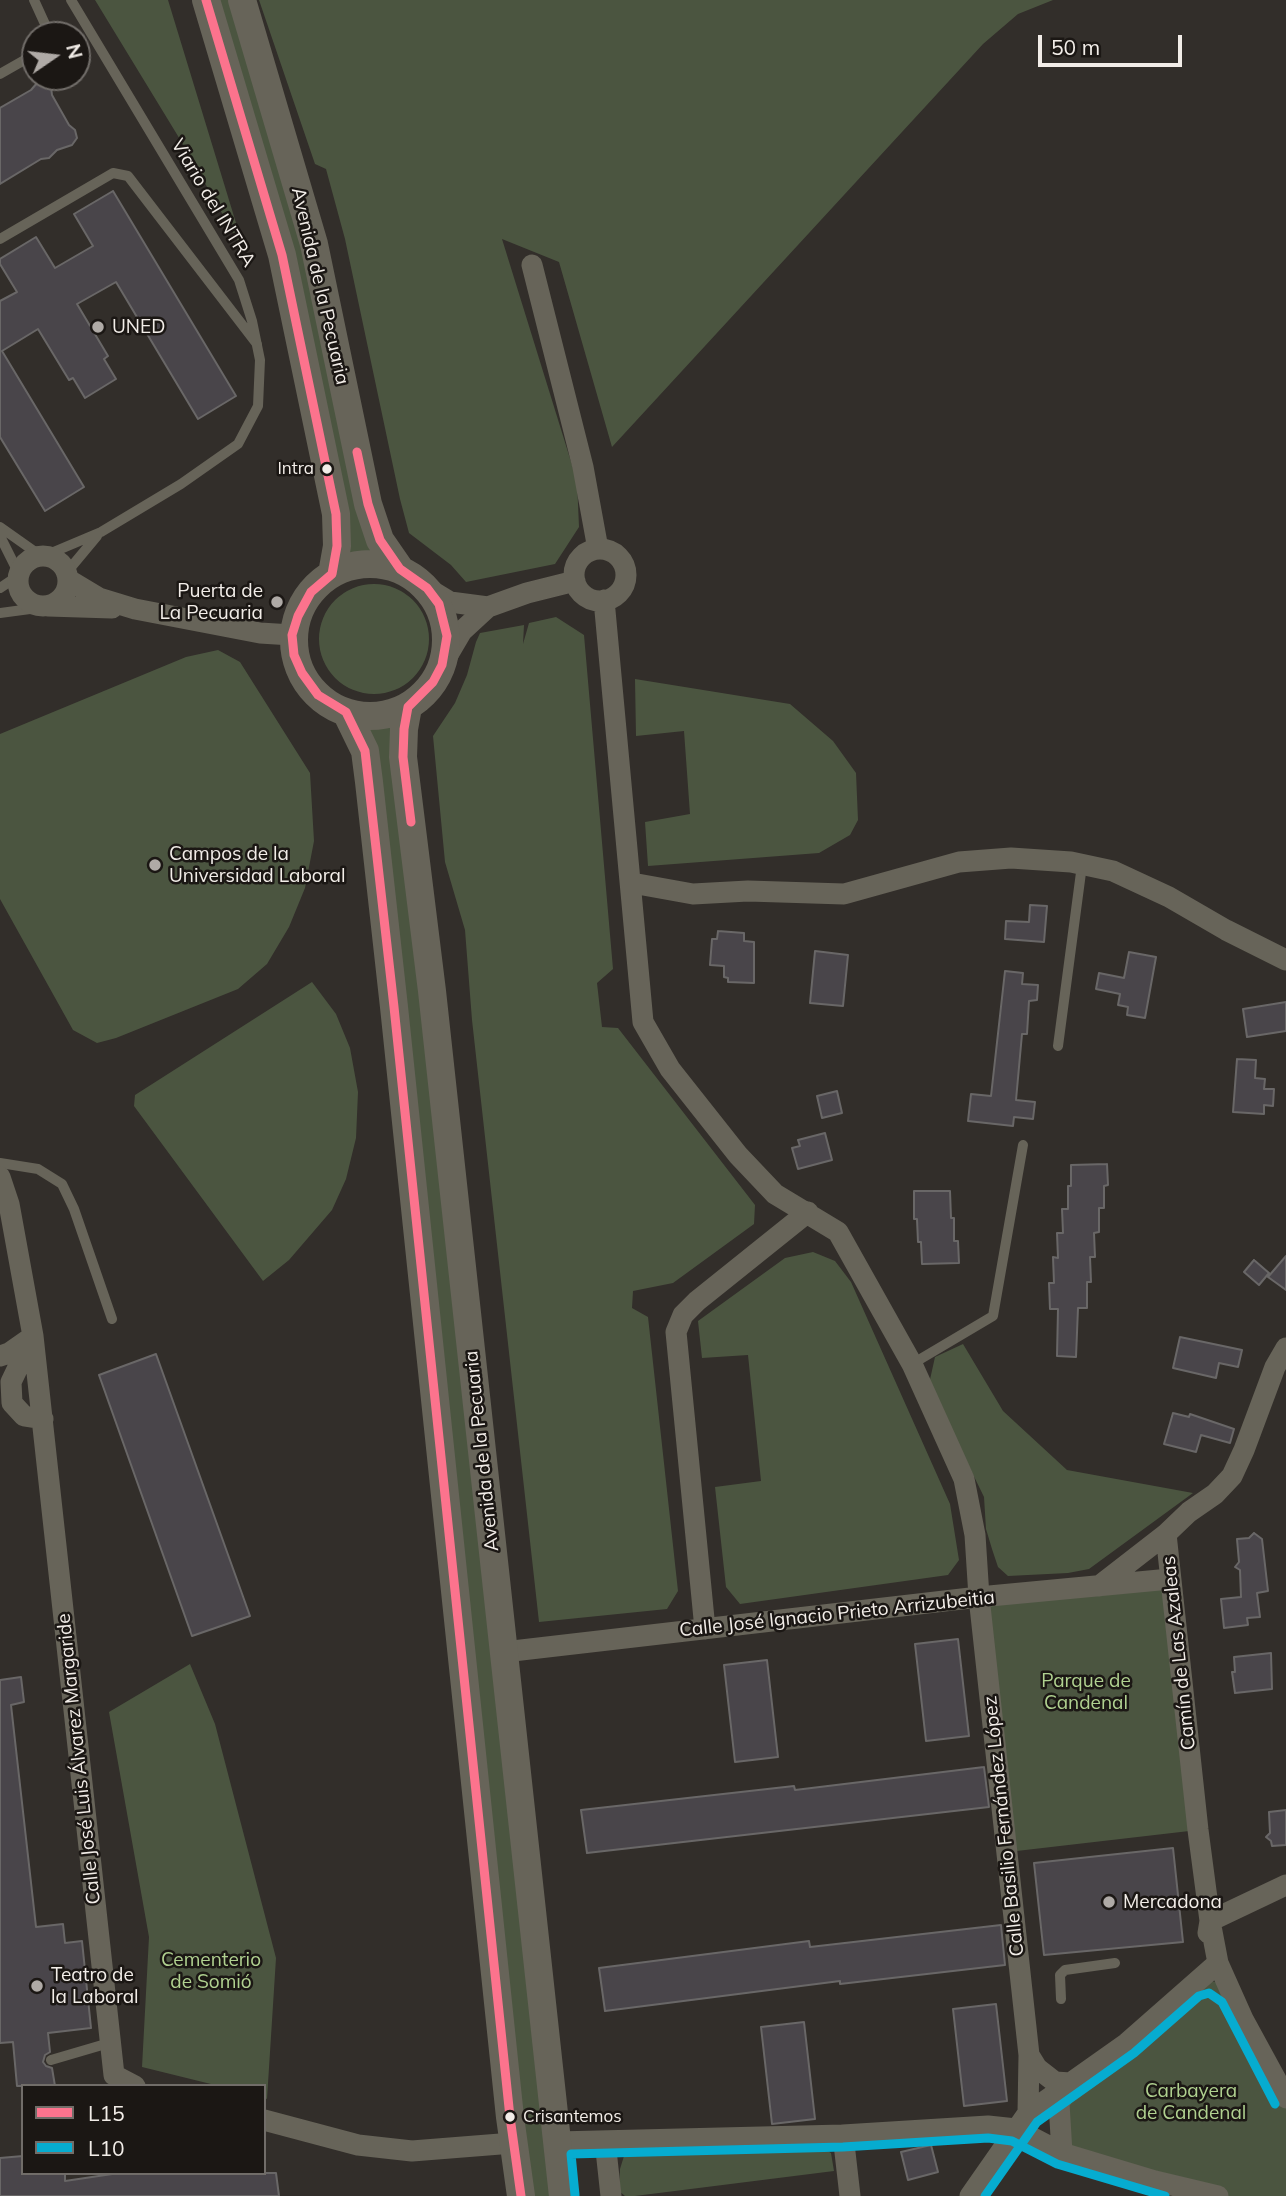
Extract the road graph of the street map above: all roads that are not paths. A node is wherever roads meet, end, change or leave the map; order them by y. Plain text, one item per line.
1 (34, 0) edge
2 (71, 0) edge
3 (206, 0) edge
4 (242, 0) edge
5 (44, 21) edge
6 (21, 62) edge
7 (0, 74) edge
8 (0, 239) edge
9 (533, 265) dead end
10 (257, 345) junction
11 (0, 527) edge
12 (101, 532) junction
13 (0, 536) edge
14 (598, 549) junction
15 (43, 556) junction
16 (400, 569) junction
17 (332, 574) junction
18 (68, 576) junction
19 (12, 579) edge
20 (575, 581) junction
21 (427, 588) junction
22 (604, 600) junction
23 (46, 607) junction
24 (488, 607) junction
25 (135, 609) junction
26 (0, 613) edge
27 (292, 635) junction
28 (442, 665) junction
29 (408, 707) junction
30 (346, 712) junction
31 (1082, 865) junction
32 (632, 883) junction
33 (1286, 960) edge
34 (1058, 1046) dead end
35 (1023, 1145) dead end
36 (0, 1163) edge
37 (0, 1177) edge
38 (808, 1212) junction
39 (112, 1319) dead end
40 (33, 1336) junction
41 (1286, 1348) edge
42 (0, 1356) edge
43 (912, 1364) junction
44 (1280, 1371) edge
45 (6, 1389) edge
46 (43, 1419) junction
47 (1166, 1534) junction
48 (1170, 1579) junction
49 (1099, 1586) junction
50 (979, 1597) junction
51 (705, 1629) junction
52 (504, 1652) junction
53 (1286, 1885) edge
54 (1210, 1921) junction
55 (1115, 1963) dead end
56 (1218, 1963) junction
57 (1193, 1984) junction
58 (1232, 1995) junction
59 (1061, 1999) dead end
60 (109, 2043) junction
61 (1028, 2055) junction
62 (51, 2060) dead end
63 (1071, 2083) junction
64 (131, 2084) edge
65 (1286, 2098) edge
66 (266, 2121) edge
67 (1022, 2121) junction
68 (843, 2135) junction
69 (605, 2141) junction
70 (557, 2142) junction
71 (513, 2143) junction
72 (1062, 2152) junction
73 (1154, 2188) edge
74 (521, 2196) edge
75 (563, 2196) edge
76 (611, 2196) edge
77 (850, 2196) edge
78 (970, 2196) edge
79 (1218, 2196) edge

1 - 5 lane
2 - 10 lane, Viario del INTRA
3 - 17 street, Avenida de la Pecuaria
4 - 16 street, Avenida de la Pecuaria
6 - 7 lane
8 - 10 lane
9 - 14 street
10 - 12 lane, Viario del INTRA
11 - 15 lane
12 - 15 lane
12 - 18 lane
13 - 19 lane
14 - 20 street
14 - 22 street
15 - 18 street
15 - 19 street
16 - 17 street
16 - 21 street
17 - 27 street
18 - 23 street
18 - 25 street
19 - 23 street
20 - 22 street
20 - 24 street
21 - 24 street
21 - 28 street
22 - 32 street, Calle Basilio Fernández López
23 - 25 street
23 - 26 lane
24 - 28 street
25 - 27 street
27 - 30 street
28 - 29 street
29 - 30 street
29 - 52 street, Avenida de la Pecuaria
30 - 71 street
31 - 32 street
31 - 33 street
31 - 34 lane
32 - 38 street, Calle Basilio Fernández López
35 - 43 lane
36 - 39 lane
37 - 40 street, Calle José Luis Álvarez Margaride
38 - 43 street, Calle Basilio Fernández López
38 - 51 street
40 - 42 street
40 - 45 street
40 - 46 street, Calle José Luis Álvarez Margaride
41 - 44 street, Camín de Las Azaleas
43 - 50 street, Calle Basilio Fernández López
44 - 47 street, Camín de Las Azaleas
45 - 46 street
46 - 60 street, Calle José Luis Álvarez Margaride
47 - 48 street, Camín de Las Azaleas
47 - 49 street
48 - 49 street, Calle José Ignacio Prieto Arrizubeitia
48 - 54 street, Camín de Las Azaleas
49 - 50 street, Calle José Ignacio Prieto Arrizubeitia
50 - 51 street, Calle José Ignacio Prieto Arrizubeitia
50 - 61 street, Calle Basilio Fernández López
51 - 52 street, Calle José Ignacio Prieto Arrizubeitia
52 - 70 street, Avenida de la Pecuaria
53 - 54 street
54 - 56 street, Camín de Las Azaleas
54 - 57 street
55 - 59 lane
56 - 57 street
56 - 58 street, Camín de Las Azaleas
57 - 58 street
57 - 63 street
58 - 65 street, Camín de Las Azaleas
60 - 62 lane
60 - 64 street, Calle José Luis Álvarez Margaride
61 - 63 street
61 - 67 street, Calle Basilio Fernández López
63 - 67 street
63 - 72 street
66 - 71 street
67 - 68 street
67 - 72 street
67 - 78 street
68 - 69 street
68 - 77 street
69 - 70 street
69 - 76 street
70 - 75 street, Avenida de la Pecuaria
71 - 74 street
72 - 73 street
73 - 79 street

